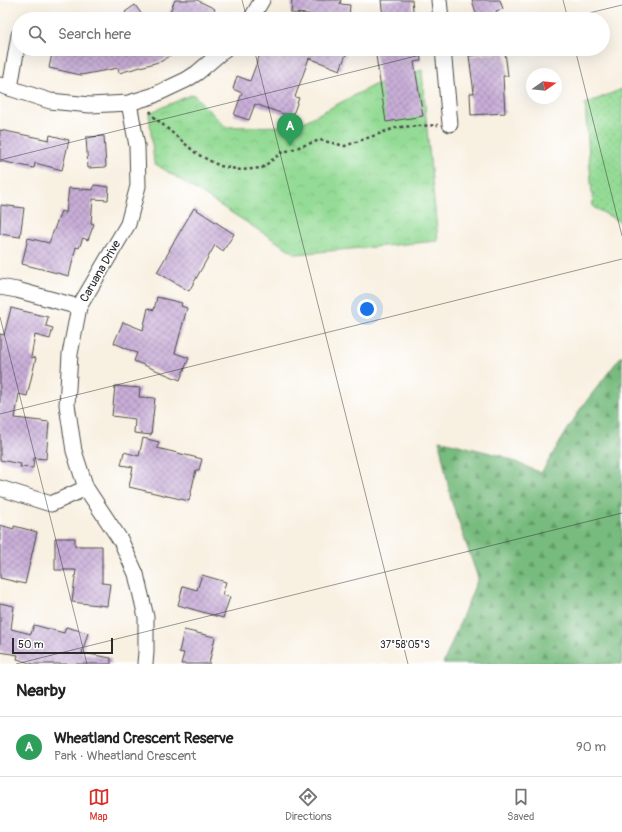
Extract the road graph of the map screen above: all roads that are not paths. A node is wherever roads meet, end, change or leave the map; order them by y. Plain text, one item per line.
1 (262, 0) edge
2 (439, 0) edge
3 (254, 12) edge
4 (440, 12) edge
5 (13, 56) edge
6 (217, 56) edge
7 (445, 56) edge
8 (5, 86) edge
9 (135, 101) junction
10 (450, 124) road end
11 (0, 287) edge
12 (79, 307) junction
13 (0, 488) edge
14 (86, 488) junction
15 (145, 664) edge

1 - 3 street
2 - 4 street
5 - 8 street
6 - 9 street
7 - 10 street
8 - 9 street
9 - 12 street, Caruana Drive
11 - 12 street
12 - 14 street, Caruana Drive
13 - 14 street
14 - 15 street, Caruana Drive

